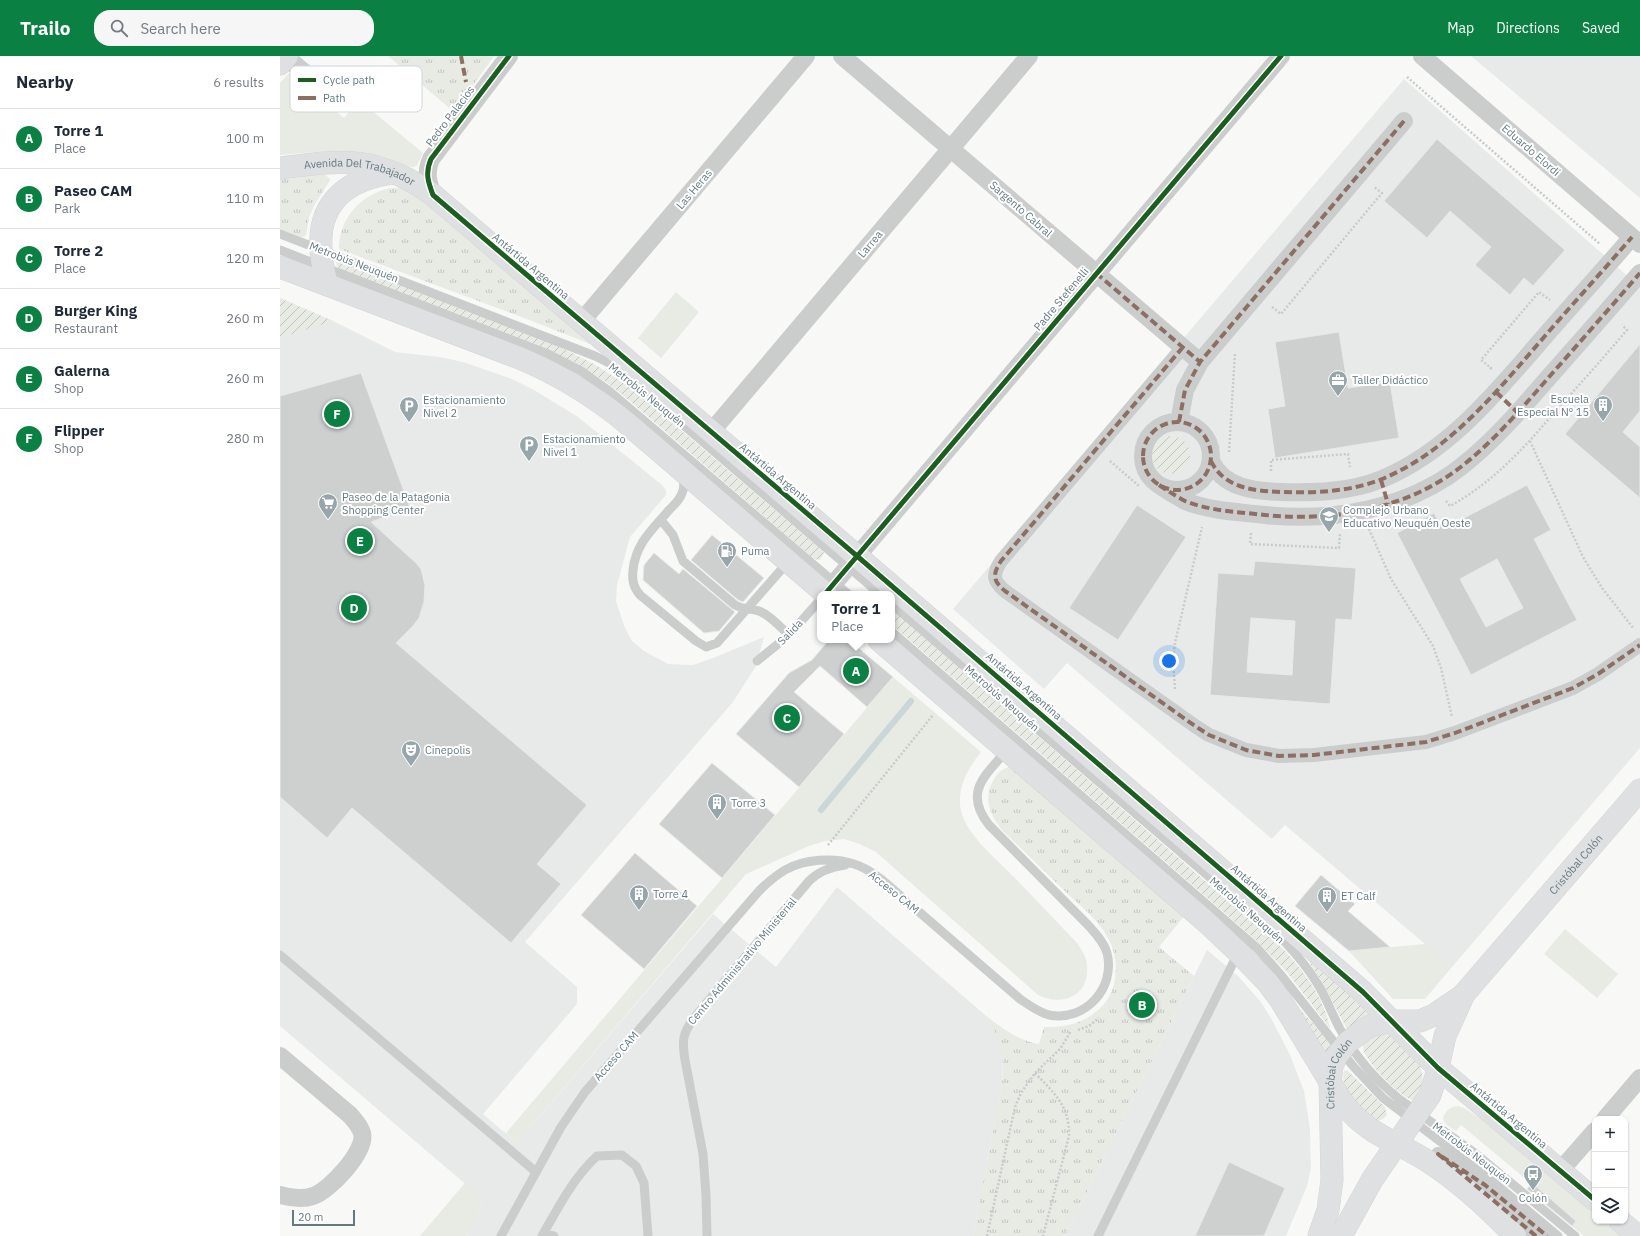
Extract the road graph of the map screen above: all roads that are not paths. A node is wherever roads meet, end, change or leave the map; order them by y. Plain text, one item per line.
1 (509, 56) edge
2 (806, 56) edge
3 (842, 56) edge
4 (1029, 56) edge
5 (1281, 56) edge
6 (1422, 56) edge
7 (1404, 121) dead end
8 (950, 148) junction
9 (280, 168) edge
10 (395, 172) junction
11 (433, 195) junction
12 (280, 234) edge
13 (1636, 241) edge
14 (280, 250) edge
15 (323, 266) junction
16 (280, 267) edge
17 (1096, 273) junction
18 (1640, 273) edge
19 (581, 322) junction
20 (1183, 347) junction
21 (1200, 362) junction
22 (1496, 392) junction
23 (1518, 413) junction
24 (1178, 422) junction
25 (711, 432) junction
26 (1211, 461) junction
27 (682, 472) junction
28 (1381, 480) junction
29 (1160, 485) junction
30 (1388, 504) junction
31 (661, 520) junction
32 (852, 561) junction
33 (788, 562) junction
34 (828, 591) edge
35 (877, 591) edge
36 (888, 591) edge
37 (895, 597) edge
38 (817, 603) edge
39 (895, 607) edge
40 (747, 609) junction
41 (789, 635) junction
42 (895, 635) edge
43 (882, 643) edge
44 (1640, 645) edge
45 (757, 661) dead end
46 (1007, 750) junction
47 (1640, 790) edge
48 (854, 864) junction
49 (1238, 952) junction
50 (280, 955) edge
51 (1464, 994) junction
52 (1393, 1021) junction
53 (1344, 1046) junction
54 (280, 1056) edge
55 (1438, 1068) junction
56 (1640, 1078) edge
57 (1330, 1082) junction
58 (1608, 1116) edge
59 (1415, 1117) junction
60 (1592, 1134) edge
61 (1396, 1144) junction
62 (1431, 1163) junction
63 (1382, 1165) junction
64 (1560, 1171) junction
65 (536, 1172) junction
66 (280, 1195) edge
67 (1592, 1198) edge
68 (1624, 1224) edge
69 (543, 1234) edge
70 (501, 1236) edge
71 (554, 1236) edge
72 (648, 1236) edge
73 (707, 1236) edge
74 (1098, 1236) edge
75 (1319, 1236) edge
76 (1341, 1236) edge
77 (1515, 1236) edge
78 (1536, 1236) edge
79 (1547, 1236) edge
80 (1558, 1236) edge
81 (1575, 1236) edge
82 (1638, 1236) edge

1 - 11 street, Pedro Palacios
2 - 19 street, Las Heras
3 - 8 street, Sargento Cabral
4 - 8 street, Larrea
5 - 17 street, Padre Stefenelli
6 - 13 street, Eduardo Elordi
7 - 21 street
8 - 17 street, Sargento Cabral
8 - 25 street, Larrea
9 - 10 main road, Avenida Del Trabajador
10 - 11 main road, Avenida Del Trabajador
10 - 15 main road
11 - 19 main road, Antártida Argentina
12 - 15 lane, Metrobús Neuquén
13 - 22 street
14 - 15 lane, Metrobús Neuquén
15 - 16 main road
15 - 27 main road
15 - 32 lane, Metrobús Neuquén
15 - 34 lane, Metrobús Neuquén
17 - 20 street, Sargento Cabral
17 - 32 street, Padre Stefenelli
18 - 23 street
19 - 25 main road, Antártida Argentina
20 - 21 street, Sargento Cabral
20 - 44 street
21 - 24 street
22 - 23 street
22 - 28 street
23 - 30 street
24 - 26 street
24 - 29 street
25 - 32 main road, Antártida Argentina
26 - 28 street
26 - 29 street
27 - 31 lane
27 - 33 main road
28 - 30 street
29 - 30 street
31 - 40 lane
31 - 40 lane
32 - 34 street, Padre Stefenelli
32 - 35 lane, Metrobús Neuquén
32 - 36 main road, Antártida Argentina
33 - 34 main road
33 - 40 lane
37 - 52 main road, Antártida Argentina
38 - 41 lane, Salida
39 - 53 lane, Metrobús Neuquén
40 - 41 lane
41 - 45 lane, Salida
42 - 53 lane, Metrobús Neuquén
43 - 46 main road
46 - 48 lane, Acceso CAM
46 - 49 main road
47 - 51 main road, Cristóbal Colón
48 - 65 lane, Acceso CAM
48 - 73 lane, Centro Administrativo Ministerial
49 - 57 main road
49 - 74 lane
50 - 65 lane
51 - 52 main road, Cristóbal Colón
51 - 55 main road, Cristóbal Colón
52 - 53 main road, Cristóbal Colón
52 - 55 main road, Antártida Argentina
53 - 57 main road, Cristóbal Colón
53 - 59 lane, Metrobús Neuquén
54 - 66 street
55 - 59 main road, Cristóbal Colón
55 - 64 main road, Antártida Argentina
56 - 58 street
57 - 61 main road
57 - 75 main road, Cristóbal Colón
59 - 61 main road, Cristóbal Colón
59 - 80 lane, Metrobús Neuquén
59 - 81 lane, Metrobús Neuquén
60 - 64 street
61 - 62 main road
61 - 63 main road, Cristóbal Colón
62 - 63 main road
62 - 77 main road
63 - 76 main road, Cristóbal Colón
64 - 67 main road, Antártida Argentina
65 - 70 lane, Acceso CAM
68 - 82 main road
69 - 71 lane
69 - 72 lane
78 - 79 street

